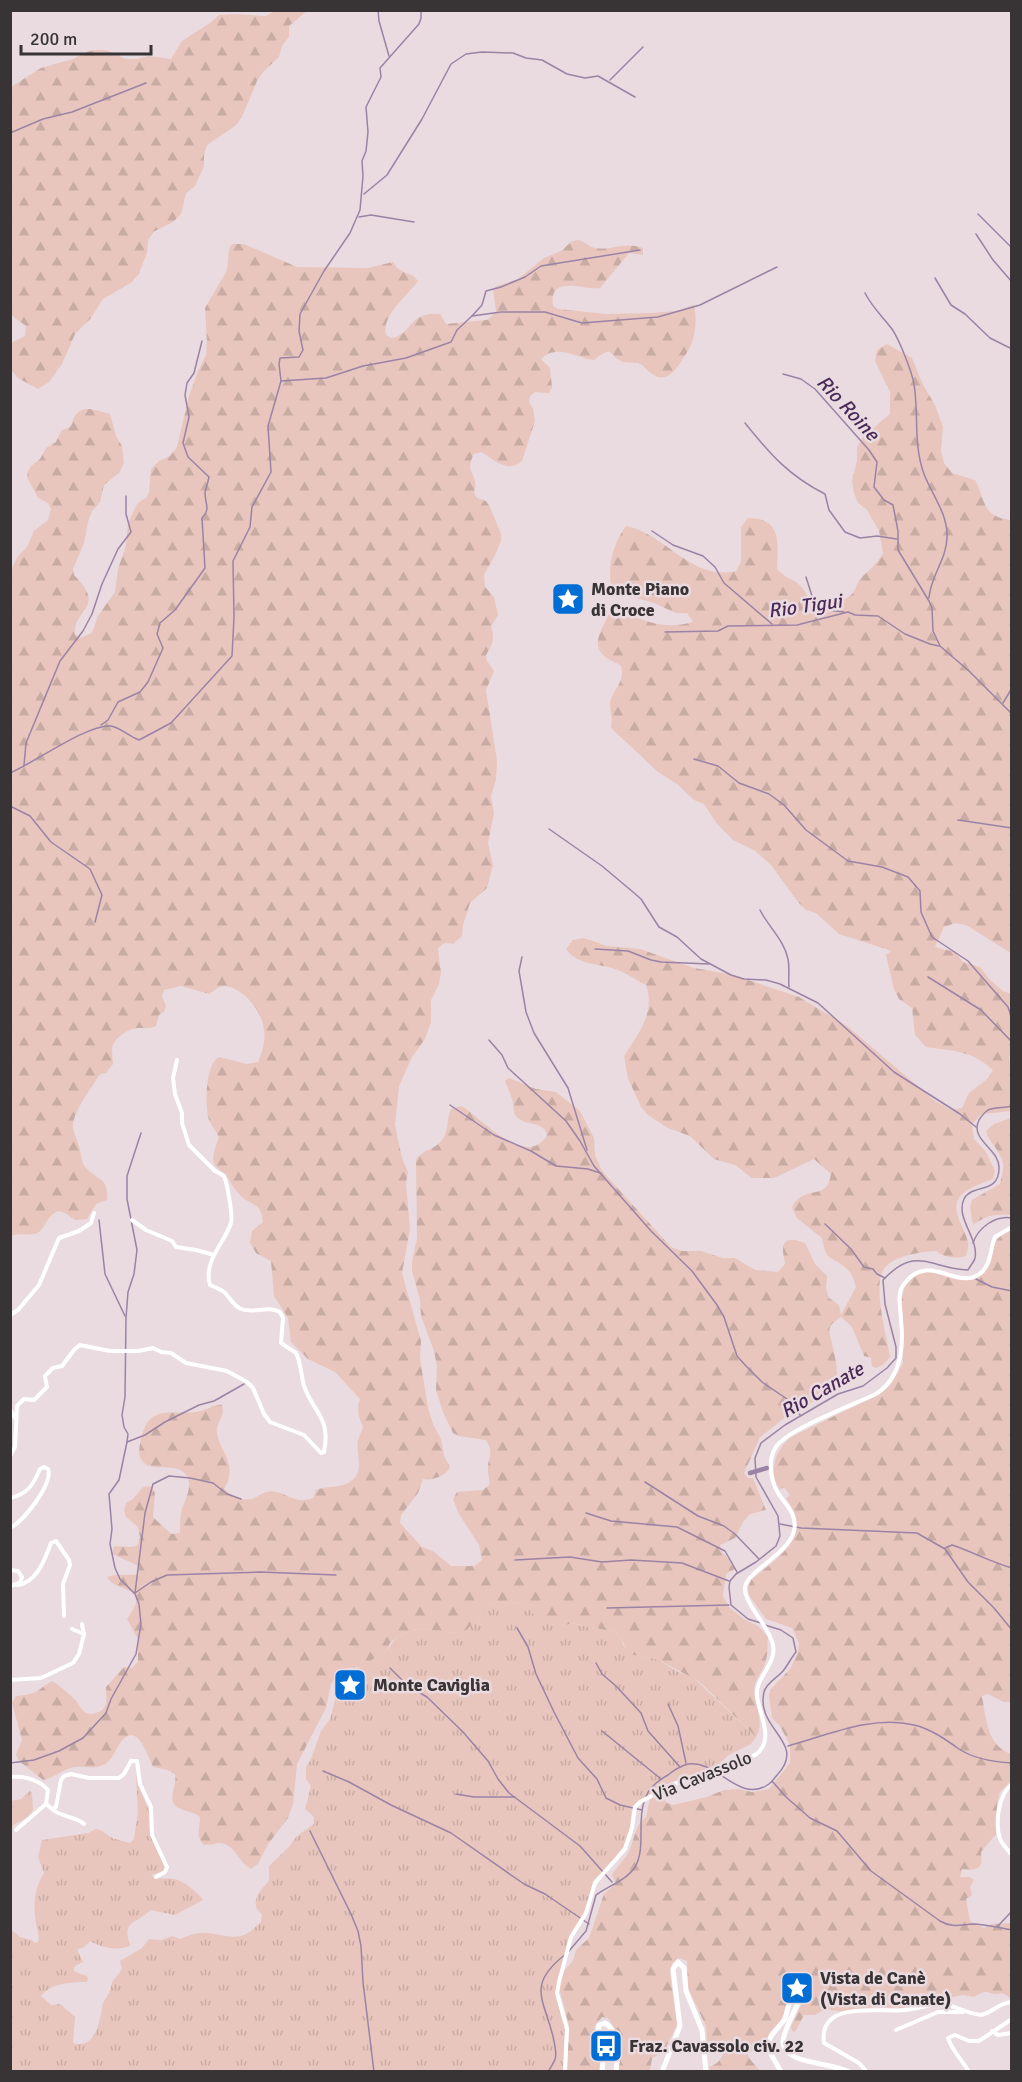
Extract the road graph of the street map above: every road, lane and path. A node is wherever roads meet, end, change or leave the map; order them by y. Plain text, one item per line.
1 (177, 1060) dead end
2 (94, 1213) dead end
3 (132, 1220) dead end
4 (1011, 1227) edge
5 (214, 1255) junction
6 (10, 1315) edge
7 (10, 1409) edge
8 (15, 1419) junction
9 (10, 1456) edge
10 (10, 1498) edge
11 (10, 1528) edge
12 (10, 1570) edge
13 (17, 1585) junction
14 (10, 1586) edge
15 (64, 1616) dead end
16 (82, 1624) dead end
17 (72, 1629) dead end
18 (84, 1634) junction
19 (10, 1680) edge
20 (10, 1777) edge
21 (1011, 1784) edge
22 (46, 1804) junction
23 (52, 1809) junction
24 (84, 1824) dead end
25 (16, 1830) dead end
26 (1011, 1855) edge
27 (156, 1877) dead end
28 (1011, 2001) edge
29 (967, 2012) junction
30 (1011, 2019) edge
31 (896, 2030) dead end
32 (992, 2031) junction
33 (1011, 2033) edge
34 (565, 2072) edge
35 (602, 2072) edge
36 (616, 2072) edge
37 (662, 2072) edge
38 (706, 2072) edge
39 (781, 2072) edge
40 (849, 2072) edge
41 (867, 2072) edge
42 (969, 2072) edge

1 - 5 street
2 - 6 street
3 - 5 street
4 - 34 street, Via Cavassolo
5 - 8 street
7 - 8 street
8 - 9 street
10 - 11 street
12 - 13 street
13 - 14 street
13 - 15 street
16 - 18 street
17 - 18 street
18 - 19 street
20 - 22 street
21 - 26 street
22 - 23 street
22 - 25 street
23 - 24 street
23 - 27 street
28 - 29 street
29 - 31 street
29 - 41 street
30 - 32 street
32 - 33 street
32 - 42 street
35 - 36 main road
37 - 38 main road
39 - 40 main road

